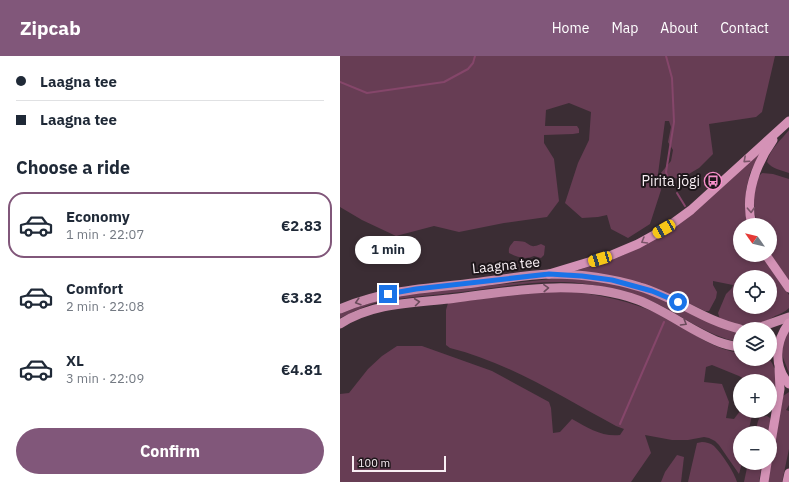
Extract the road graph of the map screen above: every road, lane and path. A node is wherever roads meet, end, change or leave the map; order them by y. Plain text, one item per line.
1 (787, 123) edge
2 (751, 218) edge
3 (771, 262) edge
4 (549, 274) junction
5 (789, 288) edge
6 (340, 308) edge
7 (789, 317) edge
8 (775, 322) edge
9 (789, 323) edge
10 (340, 324) edge
11 (733, 327) edge
12 (733, 345) edge
13 (777, 346) edge
14 (777, 362) edge
15 (779, 368) junction
16 (789, 384) edge
17 (774, 426) edge
18 (766, 470) edge
19 (789, 473) edge
20 (764, 482) edge
21 (787, 482) edge

1 -> 2 highway
1 -> 4 highway
3 - 5 highway
4 -> 6 main road, Laagna tee
4 - 11 main road, Laagna tee
7 - 8 main road
9 - 13 highway
10 -> 12 main road, Laagna tee
14 - 15 highway
15 - 16 highway
15 - 17 highway
18 - 20 highway
19 - 21 highway

